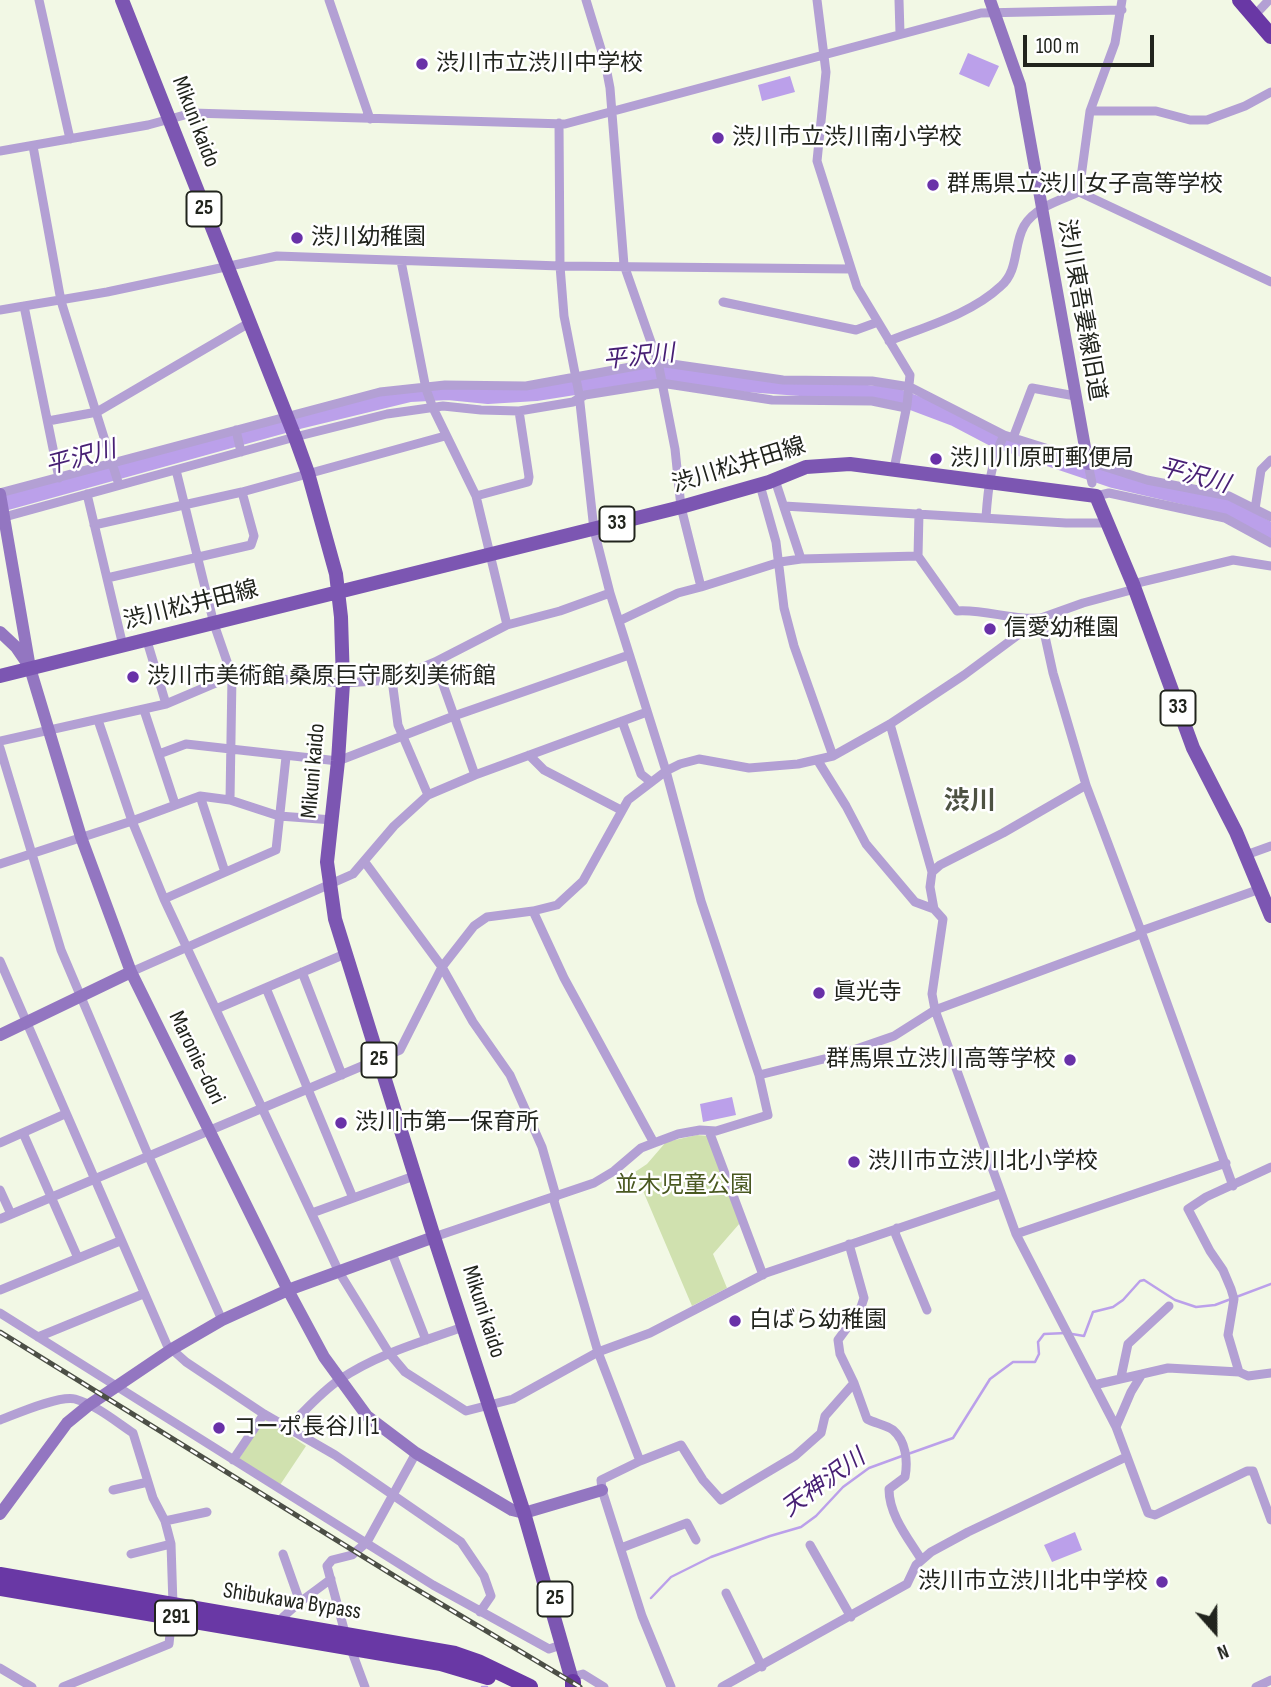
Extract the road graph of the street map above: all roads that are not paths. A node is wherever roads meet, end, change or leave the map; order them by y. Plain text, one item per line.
1 (39, 0) edge
2 (122, 0) edge
3 (329, 0) edge
4 (586, 0) edge
5 (817, 0) edge
6 (899, 0) edge
7 (1240, 0) edge
8 (1269, 0) edge
9 (1122, 5) edge
10 (992, 6) edge
11 (1254, 16) junction
12 (900, 33) junction
13 (1271, 36) edge
14 (824, 53) junction
15 (1271, 92) edge
16 (613, 110) junction
17 (1090, 111) junction
18 (370, 119) junction
19 (169, 121) junction
20 (559, 124) junction
21 (70, 139) junction
22 (33, 146) junction
23 (0, 151) edge
24 (1079, 192) junction
25 (1042, 209) junction
26 (401, 261) junction
27 (624, 265) junction
28 (560, 266) junction
29 (227, 268) junction
30 (850, 269) junction
31 (1271, 282) edge
32 (61, 300) junction
33 (723, 302) dead end
34 (24, 306) junction
35 (0, 310) edge
36 (878, 322) junction
37 (249, 323) junction
38 (889, 341) junction
39 (658, 364) junction
40 (576, 378) junction
41 (660, 382) junction
42 (426, 388) junction
43 (909, 389) junction
44 (579, 396) junction
45 (1075, 396) junction
46 (432, 405) junction
47 (907, 406) junction
48 (519, 411) junction
49 (97, 412) junction
50 (48, 421) junction
51 (291, 426) junction
52 (236, 431) junction
53 (445, 436) junction
54 (1006, 437) junction
55 (241, 452) junction
56 (1271, 460) edge
57 (1087, 462) junction
58 (113, 465) junction
59 (894, 469) junction
60 (176, 470) junction
61 (308, 473) junction
62 (59, 478) junction
63 (767, 482) junction
64 (988, 482) junction
65 (118, 483) junction
66 (1094, 489) junction
67 (242, 492) junction
68 (87, 494) junction
69 (0, 495) edge
70 (476, 496) junction
71 (184, 506) junction
72 (784, 506) junction
73 (681, 508) junction
74 (1255, 509) junction
75 (919, 513) junction
76 (2, 516) edge
77 (986, 517) junction
78 (1271, 517) edge
79 (1109, 523) junction
80 (94, 525) junction
81 (594, 530) junction
82 (1271, 543) edge
83 (491, 555) junction
84 (919, 556) junction
85 (198, 558) junction
86 (801, 559) junction
87 (780, 562) junction
88 (1271, 566) edge
89 (107, 578) junction
90 (1134, 586) junction
91 (701, 587) junction
92 (338, 592) junction
93 (610, 593) junction
94 (1041, 618) junction
95 (619, 621) junction
96 (214, 624) junction
97 (507, 625) junction
98 (0, 632) edge
99 (147, 641) junction
100 (123, 646) junction
101 (629, 655) junction
102 (435, 662) junction
103 (30, 668) junction
104 (0, 676) edge
105 (232, 676) junction
106 (392, 680) junction
107 (343, 683) junction
108 (166, 704) junction
109 (144, 710) junction
110 (647, 712) junction
111 (454, 716) junction
112 (98, 720) junction
113 (622, 721) junction
114 (890, 724) junction
115 (48, 731) junction
116 (403, 736) junction
117 (0, 741) edge
118 (0, 748) edge
119 (229, 750) junction
120 (159, 754) junction
121 (529, 755) junction
122 (833, 756) junction
123 (286, 757) junction
124 (338, 761) junction
125 (818, 761) junction
126 (666, 771) junction
127 (475, 775) junction
128 (652, 782) junction
129 (1086, 785) junction
130 (428, 795) junction
131 (201, 796) junction
132 (230, 800) junction
133 (175, 804) junction
134 (621, 810) junction
135 (279, 816) junction
136 (333, 820) junction
137 (132, 821) junction
138 (81, 837) junction
139 (1271, 846) edge
140 (31, 855) junction
141 (1246, 855) junction
142 (363, 861) junction
143 (0, 864) edge
144 (225, 872) junction
145 (932, 872) junction
146 (330, 884) junction
147 (1260, 888) junction
148 (164, 899) junction
149 (934, 909) junction
150 (533, 911) junction
151 (1271, 916) edge
152 (1141, 931) junction
153 (187, 947) junction
154 (345, 954) junction
155 (0, 961) edge
156 (442, 967) junction
157 (131, 972) junction
158 (302, 972) junction
159 (3, 978) edge
160 (266, 988) junction
161 (82, 996) junction
162 (216, 1009) junction
163 (936, 1010) junction
164 (26, 1023) junction
165 (0, 1035) edge
166 (379, 1060) junction
167 (342, 1075) junction
168 (759, 1075) junction
169 (310, 1089) junction
170 (264, 1108) junction
171 (65, 1114) junction
172 (709, 1131) junction
173 (209, 1132) junction
174 (23, 1133) junction
175 (0, 1143) edge
176 (654, 1143) junction
177 (149, 1157) junction
178 (1226, 1163) junction
179 (1271, 1167) edge
180 (414, 1176) junction
181 (94, 1180) junction
182 (1233, 1186) junction
183 (0, 1190) edge
184 (1000, 1194) junction
185 (556, 1196) junction
186 (51, 1198) junction
187 (353, 1198) junction
188 (312, 1213) junction
189 (11, 1214) junction
190 (0, 1219) edge
191 (897, 1228) junction
192 (1016, 1234) junction
193 (434, 1237) junction
194 (120, 1241) junction
195 (849, 1244) junction
196 (392, 1253) junction
197 (78, 1258) junction
198 (339, 1272) junction
199 (762, 1275) junction
200 (0, 1290) edge
201 (288, 1290) junction
202 (143, 1294) junction
203 (1169, 1306) dead end
204 (927, 1310) dead end
205 (0, 1313) edge
206 (222, 1320) junction
207 (463, 1327) junction
208 (38, 1337) junction
209 (426, 1340) junction
210 (172, 1349) junction
211 (598, 1352) junction
212 (389, 1353) junction
213 (1239, 1372) junction
214 (1271, 1373) edge
215 (1142, 1374) junction
216 (1121, 1377) junction
217 (339, 1380) junction
218 (854, 1383) junction
219 (1094, 1385) junction
220 (118, 1386) junction
221 (489, 1404) junction
222 (89, 1405) junction
223 (264, 1414) junction
224 (0, 1420) edge
225 (288, 1427) junction
226 (1116, 1427) junction
227 (416, 1452) junction
228 (1126, 1457) junction
229 (233, 1460) junction
230 (639, 1461) junction
231 (148, 1482) junction
232 (113, 1490) dead end
233 (602, 1490) junction
234 (393, 1495) junction
235 (207, 1512) dead end
236 (524, 1513) junction
237 (0, 1514) edge
238 (1271, 1520) edge
239 (164, 1521) junction
240 (696, 1540) dead end
241 (367, 1542) junction
242 (171, 1544) junction
243 (810, 1545) dead end
244 (621, 1548) junction
245 (283, 1554) dead end
246 (131, 1555) dead end
247 (921, 1559) junction
248 (0, 1575) edge
249 (331, 1579) junction
250 (0, 1588) edge
251 (726, 1592) dead end
252 (300, 1602) junction
253 (172, 1611) junction
254 (480, 1612) junction
255 (851, 1617) junction
256 (279, 1629) junction
257 (348, 1641) junction
258 (564, 1644) junction
259 (762, 1667) junction
260 (0, 1668) edge
261 (576, 1683) edge
262 (1269, 1683) edge
263 (32, 1687) edge
264 (63, 1687) edge
265 (365, 1687) edge
266 (513, 1687) edge
267 (530, 1687) edge
268 (604, 1687) edge
269 (670, 1687) edge
270 (722, 1687) edge
271 (1256, 1687) edge

1 - 21 street
2 - 19 main road, Mikuni kaido / 25
3 - 18 street
4 - 16 street
5 - 14 street
6 - 12 street
7 - 11 highway
8 - 11 street
9 - 10 street
9 - 17 street
10 - 12 street
10 - 25 street, 渋川東吾妻線旧道
11 - 13 highway
12 - 14 street
14 - 16 street
14 - 30 street
15 - 17 street
16 - 20 street
16 - 27 street
17 - 24 street
18 - 19 street
18 - 20 street
19 - 21 street
19 - 29 main road, Mikuni kaido / 25
20 - 28 street
21 - 22 street
22 - 23 street
22 - 32 street
24 - 25 street
24 - 31 street
25 - 38 street
25 - 45 street, 渋川東吾妻線旧道
26 - 28 street
26 - 29 street
26 - 42 street
27 - 28 street
27 - 30 street
27 - 39 street
28 - 40 street
29 - 32 street
29 - 37 main road, Mikuni kaido / 25
30 - 36 street
32 - 34 street
32 - 49 street
33 - 36 street
34 - 35 street
34 - 50 street
36 - 38 street
37 - 49 street
37 - 51 main road, Mikuni kaido / 25
38 - 43 street
39 - 40 street
39 - 41 street
39 - 43 street
40 - 42 street
40 - 44 street
41 - 44 street
41 - 47 street
41 - 73 street
42 - 46 street
42 - 51 street
43 - 47 street
43 - 54 street
44 - 48 street
44 - 81 street
45 - 54 street
45 - 57 street, 渋川東吾妻線旧道
46 - 48 street
46 - 51 street
46 - 53 street
47 - 59 street
48 - 70 street
49 - 50 street
49 - 58 street
50 - 62 street
51 - 52 street
51 - 55 street
51 - 61 main road, Mikuni kaido / 25
52 - 55 street
52 - 58 street
53 - 61 street
53 - 70 street
54 - 57 street
54 - 64 street
55 - 60 street
56 - 74 street
57 - 66 street
57 - 74 street
58 - 62 street
58 - 65 street
59 - 63 main road, 渋川松井田線 / 33
59 - 64 main road, 渋川松井田線 / 33
60 - 65 street
60 - 71 street
61 - 67 street
61 - 92 main road, Mikuni kaido / 25
62 - 69 street
63 - 72 street
63 - 73 main road, 渋川松井田線 / 33
63 - 87 street
64 - 66 main road, 渋川松井田線 / 33
64 - 77 street
65 - 68 street
66 - 79 main road, 33
66 - 82 street
67 - 71 street
67 - 85 street
68 - 76 street
68 - 80 street
69 - 76 street, Maronie-dori
70 - 83 street
71 - 80 street
71 - 85 street
72 - 75 street
72 - 86 street
73 - 81 main road, 渋川松井田線 / 33
73 - 91 street
74 - 78 street
75 - 77 street
75 - 84 street
76 - 103 street, Maronie-dori
77 - 79 street
79 - 90 main road, 33
80 - 89 street
81 - 83 main road, 渋川松井田線 / 33
81 - 93 street
83 - 92 main road, 渋川松井田線 / 33
83 - 97 street
84 - 86 street
84 - 94 street
85 - 89 street
85 - 96 street
86 - 87 street
87 - 91 street
87 - 122 street
88 - 90 street
89 - 100 street
90 - 94 street
90 - 141 main road, 33
91 - 95 street
92 - 96 main road, 渋川松井田線 / 33
92 - 107 main road, Mikuni kaido / 25
93 - 95 street
93 - 97 street
94 - 114 street
94 - 129 street
95 - 101 street
96 - 99 main road, 渋川松井田線 / 33
96 - 105 street
97 - 102 street
98 - 103 street
99 - 100 main road, 渋川松井田線 / 33
99 - 108 street
100 - 103 main road, 渋川松井田線 / 33
101 - 110 street
101 - 111 street
102 - 106 street
102 - 111 street
103 - 104 main road, 渋川松井田線 / 33
103 - 115 street, Maronie-dori
105 - 107 street
105 - 108 street
105 - 119 street
106 - 107 street
106 - 116 street
107 - 124 main road, Mikuni kaido / 25
108 - 109 street
109 - 112 street
109 - 120 street
110 - 113 street
110 - 126 street
111 - 116 street
111 - 127 street
112 - 115 street
112 - 137 street
113 - 121 street
113 - 128 street
114 - 122 street
114 - 145 street
115 - 117 street
115 - 138 street, Maronie-dori
116 - 124 street
116 - 130 street
118 - 140 street
119 - 120 street
119 - 123 street
119 - 132 street
120 - 133 street
121 - 127 street
121 - 134 street
122 - 125 street
123 - 124 street
123 - 135 street
124 - 136 main road, Mikuni kaido / 25
125 - 126 street
125 - 149 street
126 - 128 street
126 - 168 street
127 - 130 street
128 - 134 street
129 - 145 street
129 - 152 street
130 - 142 street
131 - 132 street
131 - 133 street
131 - 144 street
132 - 135 street
133 - 137 street
134 - 150 street
135 - 136 street
135 - 144 street
136 - 146 main road, Mikuni kaido / 25
137 - 138 street
137 - 148 street
138 - 140 street
138 - 157 street, Maronie-dori
139 - 141 street
140 - 143 street
140 - 161 street
141 - 147 main road, 33
142 - 146 street
142 - 156 street
144 - 148 street
145 - 149 street
146 - 153 street
146 - 154 main road, Mikuni kaido / 25
147 - 151 main road, 33
147 - 152 street
148 - 153 street
149 - 163 street
150 - 156 street
150 - 176 street
152 - 163 street
152 - 178 street
153 - 157 street
153 - 162 street
154 - 158 street
154 - 166 main road, Mikuni kaido / 25
155 - 159 street
156 - 166 street
156 - 185 street
157 - 161 street
157 - 173 street, Maronie-dori
158 - 160 street
158 - 167 street
159 - 164 street
160 - 162 street
160 - 169 street
161 - 164 street
161 - 177 street
162 - 170 street
163 - 168 street
163 - 184 street
164 - 165 street
164 - 171 street
166 - 167 street
166 - 180 main road, Mikuni kaido / 25
167 - 169 street
168 - 172 street
169 - 170 street
169 - 187 street
170 - 173 street
170 - 188 street
171 - 174 street
171 - 181 street
172 - 176 street
172 - 199 street
173 - 177 street
173 - 201 street, Maronie-dori
174 - 175 street
174 - 186 street
176 - 185 street
177 - 181 street
177 - 206 street
178 - 182 street
178 - 192 street
179 - 182 street
180 - 187 street
180 - 193 main road, Mikuni kaido / 25
181 - 186 street
181 - 194 street
182 - 213 street
183 - 189 street
184 - 191 street
184 - 192 street
185 - 193 street
185 - 211 street
186 - 189 street
186 - 197 street
187 - 188 street
188 - 198 street
189 - 190 street
191 - 195 street
191 - 204 street
192 - 219 street
193 - 196 street
193 - 207 main road, Mikuni kaido / 25
194 - 197 street
194 - 202 street
195 - 199 street
195 - 218 street
196 - 198 street
196 - 209 street
197 - 200 street
198 - 201 street
198 - 212 street
199 - 211 street
201 - 206 street
201 - 217 street, Maronie-dori
202 - 208 street
202 - 210 street
203 - 216 street
205 - 208 street
206 - 210 street
207 - 209 street
207 - 221 main road, Mikuni kaido / 25
208 - 220 street
209 - 212 street
210 - 220 street
210 - 223 street
211 - 221 street
211 - 230 street
212 - 217 street
212 - 221 street
213 - 214 street
213 - 215 street
215 - 216 street
215 - 226 street
216 - 219 street
217 - 225 street
217 - 227 street, Maronie-dori
218 - 230 street
218 - 247 street
219 - 226 street
220 - 222 street
220 - 229 street
221 - 236 main road, Mikuni kaido / 25
222 - 224 street
222 - 231 street
222 - 237 street
223 - 225 street
223 - 229 street
225 - 234 street
226 - 228 street
227 - 234 street
227 - 236 street, Maronie-dori
228 - 238 street
228 - 247 street
229 - 241 street
230 - 233 street
231 - 232 street
231 - 239 street
233 - 236 street
233 - 244 street
234 - 241 street
234 - 254 street
235 - 239 street
236 - 258 main road, Mikuni kaido / 25
239 - 242 street
240 - 244 street
241 - 249 street
241 - 254 street
242 - 246 street
242 - 253 street
243 - 255 street
244 - 269 street
245 - 252 street
247 - 255 street
248 - 253 highway, Shibukawa Bypass / 291
249 - 252 street
249 - 257 street
250 - 253 highway, Shibukawa Bypass / 291
251 - 259 street
252 - 256 street
253 - 256 highway, Shibukawa Bypass / 291
253 - 264 street
254 - 258 street
255 - 259 street
256 - 257 highway, Shibukawa Bypass / 291
257 - 265 street
257 - 266 highway, Shibukawa Bypass / 291
257 - 267 highway, Shibukawa Bypass / 291
258 - 261 main road, Mikuni kaido / 25
259 - 270 street
260 - 263 street
261 - 268 street
262 - 271 street

